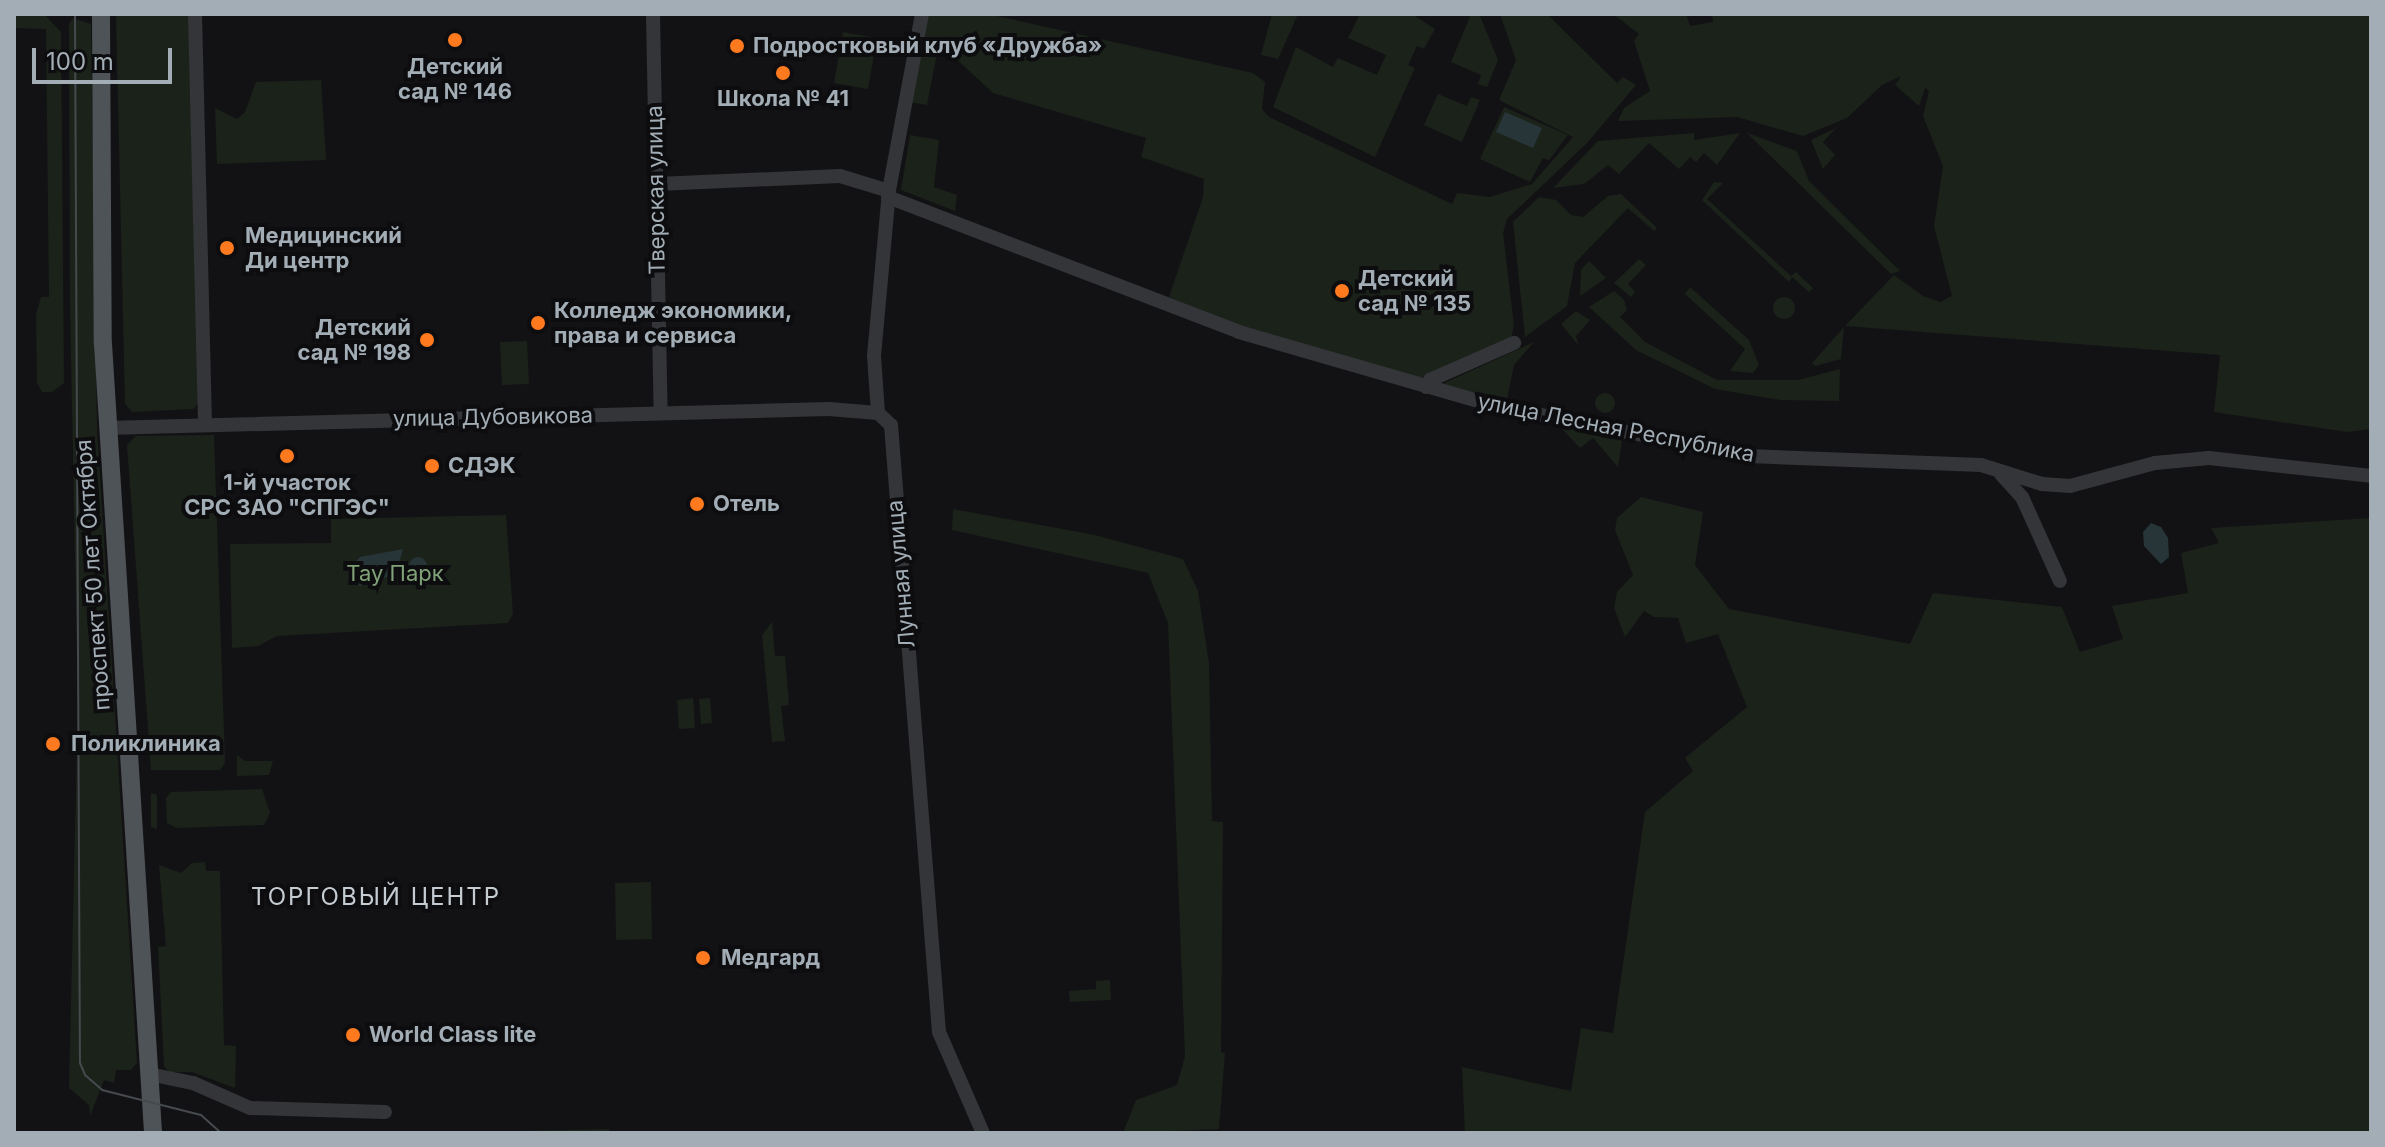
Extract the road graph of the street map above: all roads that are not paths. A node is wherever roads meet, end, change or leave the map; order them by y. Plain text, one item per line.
1 (101, 14) edge
2 (195, 14) edge
3 (653, 14) edge
4 (922, 14) edge
5 (657, 184) junction
6 (888, 194) junction
7 (1514, 343) dead end
8 (1426, 387) junction
9 (661, 413) junction
10 (878, 413) junction
11 (205, 423) junction
12 (107, 428) junction
13 (1995, 468) junction
14 (2371, 476) edge
15 (2060, 581) dead end
16 (149, 1074) junction
17 (385, 1112) dead end
18 (153, 1133) edge
19 (983, 1133) edge

1 - 12 main road, проспект 50 лет Октября
2 - 11 street
3 - 5 street, Тверская улица
4 - 6 street, Лунная улица
5 - 6 street, улица Лесная Республика
5 - 9 street, Тверская улица
6 - 8 street, улица Лесная Республика
6 - 10 street, Лунная улица
7 - 8 street
8 - 13 street, улица Лесная Республика
9 - 10 street, улица Дубовикова
9 - 11 street, улица Дубовикова
10 - 19 street, Лунная улица
11 - 12 street, улица Дубовикова
12 - 16 main road, проспект 50 лет Октября
13 - 14 street, улица Лесная Республика
13 - 15 street
16 - 17 street
16 - 18 main road, проспект 50 лет Октября

